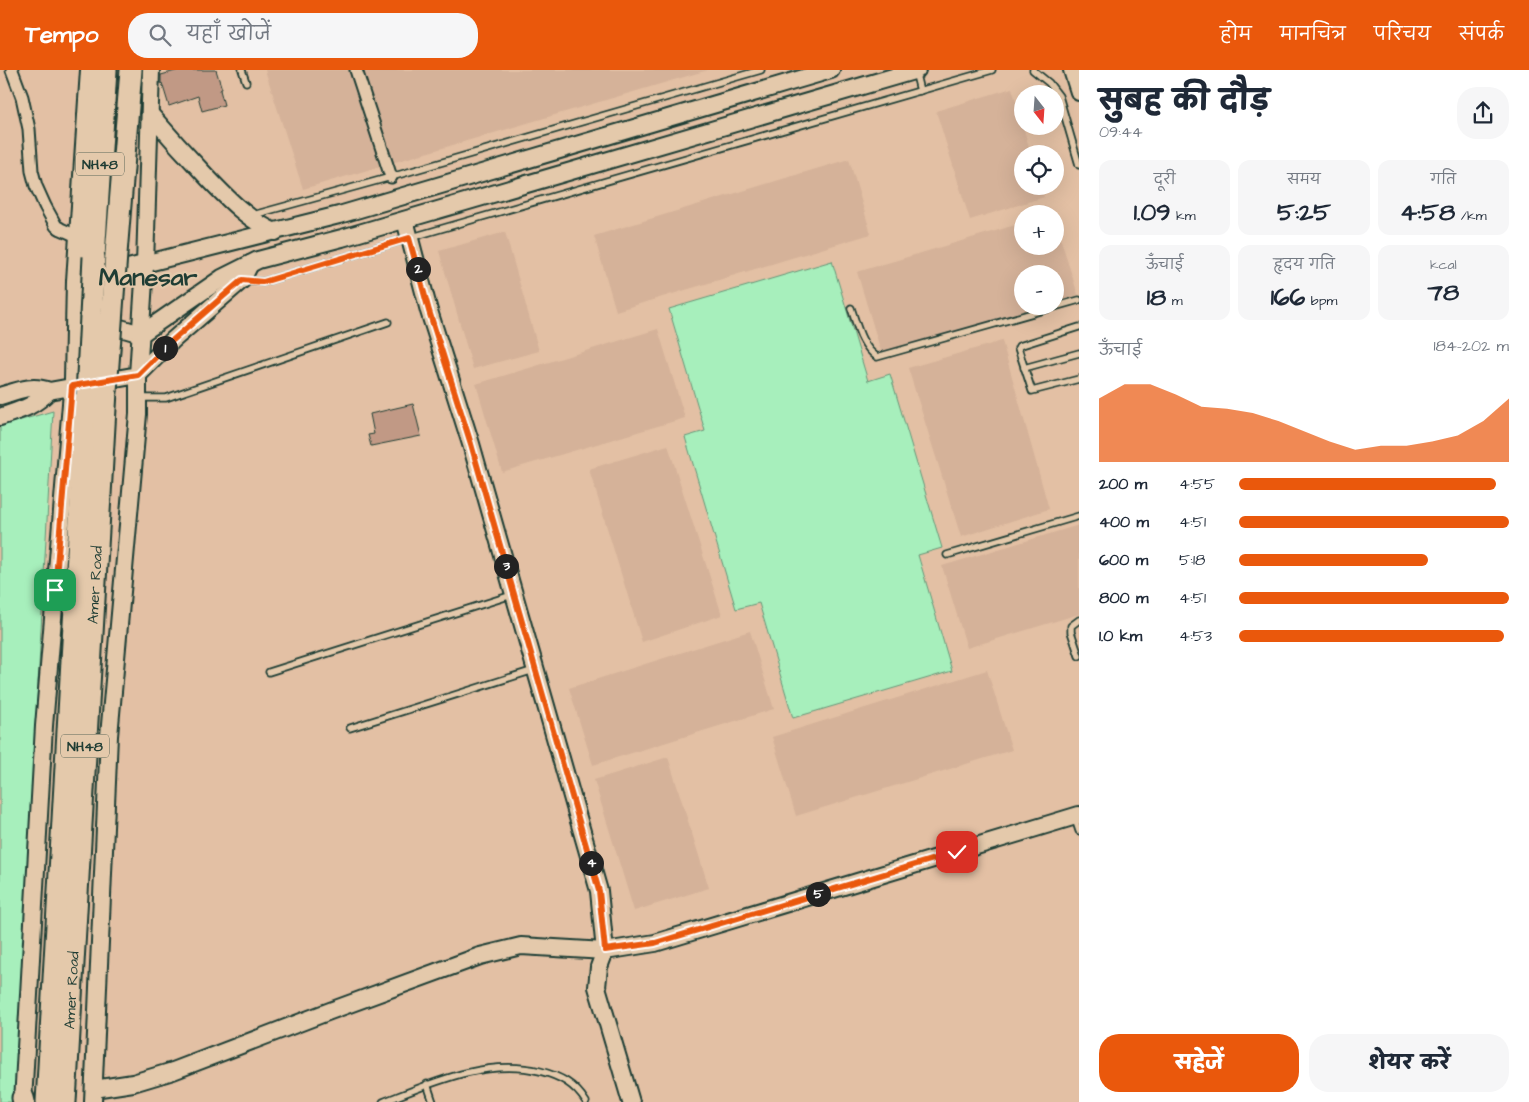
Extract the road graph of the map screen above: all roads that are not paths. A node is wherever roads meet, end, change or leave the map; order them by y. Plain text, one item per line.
1 (12, 70) edge
2 (89, 70) edge
3 (106, 70) edge
4 (131, 70) edge
5 (151, 70) edge
6 (242, 70) edge
7 (356, 70) edge
8 (761, 70) edge
9 (831, 70) edge
10 (915, 70) edge
11 (992, 70) edge
12 (1033, 70) edge
13 (1063, 70) edge
14 (1072, 70) edge
15 (246, 82) dead end
16 (1078, 90) edge
17 (920, 91) junction
18 (150, 114) junction
19 (1079, 165) edge
20 (391, 177) junction
21 (248, 217) junction
22 (405, 220) junction
23 (275, 232) junction
24 (79, 237) junction
25 (409, 238) junction
26 (250, 264) junction
27 (145, 265) junction
28 (242, 280) junction
29 (75, 281) junction
30 (1079, 300) edge
31 (851, 308) dead end
32 (74, 316) junction
33 (388, 322) dead end
34 (1079, 327) edge
35 (141, 334) junction
36 (1079, 353) edge
37 (1024, 368) junction
38 (138, 375) junction
39 (1079, 379) edge
40 (49, 390) junction
41 (88, 391) junction
42 (0, 396) edge
43 (138, 398) junction
44 (0, 417) edge
45 (1079, 516) edge
46 (947, 555) dead end
47 (514, 595) junction
48 (1079, 620) edge
49 (1079, 656) edge
50 (536, 670) junction
51 (269, 672) dead end
52 (350, 728) dead end
53 (1078, 821) edge
54 (605, 950) junction
55 (428, 1084) junction
56 (93, 1096) edge
57 (24, 1101) edge
58 (47, 1102) edge
59 (65, 1102) edge
60 (383, 1102) edge
61 (433, 1102) edge
62 (586, 1102) edge
63 (631, 1102) edge

1 - 24 street
2 - 24 street
3 - 41 highway, Amer Road / NH48, bridge
4 - 41 highway, Amer Road / NH48, bridge
5 - 18 street
6 - 15 lane
7 - 20 street
8 - 20 lane
9 - 23 street
10 - 17 lane
10 - 22 street
11 - 17 lane
12 - 19 lane
13 - 16 street
14 - 16 street
17 - 25 lane
18 - 21 street
18 - 27 street
20 - 21 lane
21 - 23 street
22 - 25 street
22 - 26 street
23 - 27 street
24 - 29 street
25 - 28 lane
25 - 47 street
26 - 28 street
26 - 35 street
27 - 29 street
27 - 35 street
28 - 38 street
29 - 32 street
30 - 31 lane
32 - 35 street
32 - 41 street
33 - 43 lane
34 - 37 lane
35 - 38 street
36 - 37 lane
37 - 39 lane
38 - 41 street
38 - 43 street
40 - 41 street
40 - 42 street
40 - 44 street
41 - 57 street
41 - 58 highway, Amer Road / NH48
41 - 59 highway, Amer Road / NH48
43 - 56 street
45 - 46 lane
47 - 50 street
47 - 51 lane
48 - 49 lane
50 - 52 lane
50 - 54 street
53 - 54 street
54 - 56 street
54 - 63 street
55 - 60 lane
55 - 61 lane
55 - 62 lane

